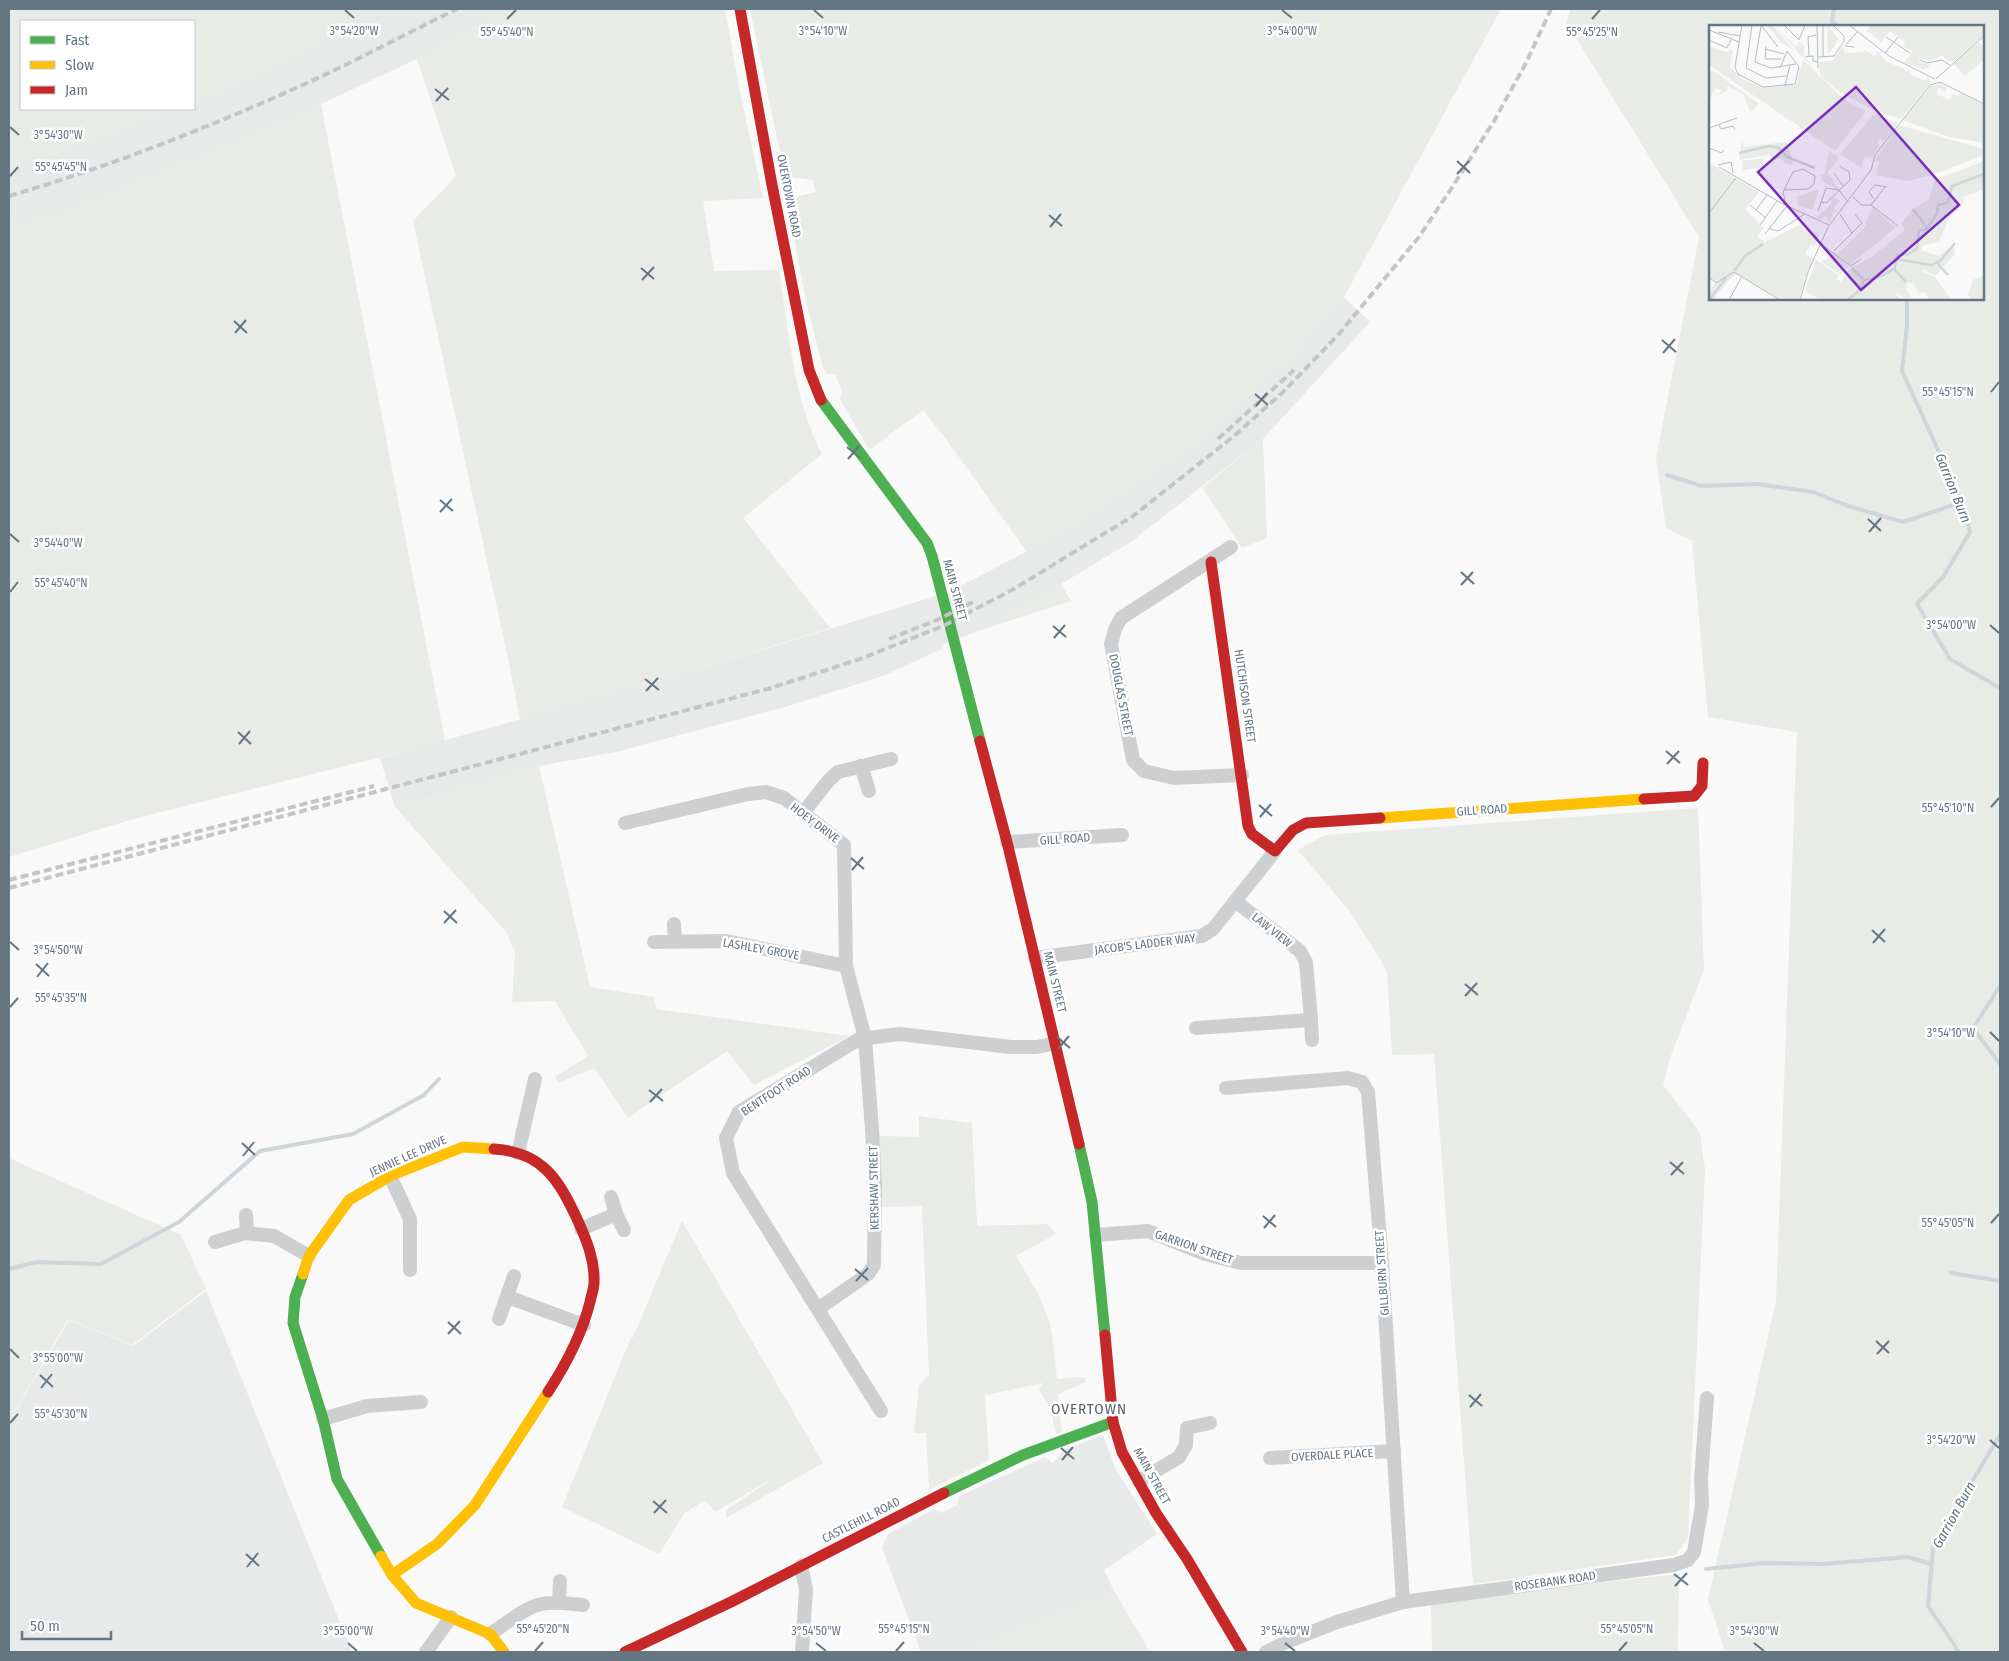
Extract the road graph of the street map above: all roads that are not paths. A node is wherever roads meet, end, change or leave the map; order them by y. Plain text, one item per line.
1 (740, 9) edge
2 (816, 388) joint
3 (1231, 547) dead end
4 (1211, 562) junction
5 (892, 759) dead end
6 (1704, 763) dead end
7 (861, 766) junction
8 (1242, 775) junction
9 (869, 791) dead end
10 (803, 813) junction
11 (626, 823) dead end
12 (1122, 835) dead end
13 (1007, 842) junction
14 (1275, 852) junction
15 (1235, 901) junction
16 (674, 924) dead end
17 (654, 942) dead end
18 (676, 942) junction
19 (1035, 958) junction
20 (846, 966) junction
21 (1311, 1020) junction
22 (1196, 1028) dead end
23 (865, 1038) junction
24 (1312, 1040) dead end
25 (1056, 1043) junction
26 (535, 1079) dead end
27 (1226, 1088) dead end
28 (518, 1153) junction
29 (390, 1176) junction
30 (611, 1197) dead end
31 (616, 1214) junction
32 (246, 1215) dead end
33 (582, 1229) junction
34 (624, 1230) dead end
35 (247, 1233) junction
36 (1096, 1235) junction
37 (215, 1242) dead end
38 (309, 1256) junction
39 (1382, 1263) junction
40 (410, 1270) dead end
41 (514, 1276) dead end
42 (508, 1297) junction
43 (818, 1309) junction
44 (499, 1319) dead end
45 (584, 1325) junction
46 (1707, 1398) dead end
47 (421, 1402) dead end
48 (881, 1411) dead end
49 (323, 1419) junction
50 (1114, 1422) junction
51 (1210, 1423) dead end
52 (1394, 1451) junction
53 (1270, 1458) dead end
54 (1138, 1481) junction
55 (801, 1566) junction
56 (392, 1575) junction
57 (560, 1581) dead end
58 (1403, 1602) junction
59 (560, 1603) junction
60 (584, 1605) dead end
61 (451, 1617) junction
62 (490, 1634) junction
63 (426, 1652) edge
64 (504, 1652) edge
65 (625, 1652) edge
66 (802, 1652) edge
67 (1242, 1652) edge
68 (1266, 1652) edge

1 - 2 main road, OVERTOWN ROAD
2 - 13 main road, MAIN STREET
3 - 4 street, DOUGLAS STREET
4 - 8 main road, HUTCHISON STREET
4 - 8 street, DOUGLAS STREET
5 - 7 street
6 - 14 main road, GILL ROAD
7 - 9 street
7 - 10 street
8 - 14 main road, HUTCHISON STREET
10 - 11 street, HOEY DRIVE
10 - 20 street, HOEY DRIVE
12 - 13 street, GILL ROAD
13 - 19 main road, MAIN STREET
14 - 15 street, JACOB'S LADDER WAY
15 - 19 street, JACOB'S LADDER WAY
15 - 21 street, LAW VIEW
16 - 18 street
17 - 18 street, LASHLEY GROVE
18 - 20 street, LASHLEY GROVE
19 - 25 main road, MAIN STREET
20 - 23 street, HOEY DRIVE
21 - 22 street
21 - 24 street, LAW VIEW
23 - 25 street, BENTFOOT ROAD
23 - 43 street, KERSHAW STREET
23 - 43 street, BENTFOOT ROAD
25 - 36 main road, MAIN STREET
26 - 28 street
27 - 39 street, GILLBURN STREET
28 - 29 main road, JENNIE LEE DRIVE
28 - 33 main road, JENNIE LEE DRIVE
29 - 38 main road, JENNIE LEE DRIVE
29 - 40 street
30 - 31 street
31 - 33 street
31 - 34 street
32 - 35 street
33 - 45 main road, JENNIE LEE DRIVE
35 - 37 street
35 - 38 street
36 - 39 street, GARRION STREET
36 - 50 main road, MAIN STREET
38 - 49 main road, JENNIE LEE DRIVE
39 - 52 street, GILLBURN STREET
41 - 42 street
42 - 44 street
42 - 45 street
43 - 48 street, BENTFOOT ROAD
45 - 56 main road, JENNIE LEE DRIVE
46 - 58 street, ROSEBANK ROAD
47 - 49 street
49 - 56 main road, JENNIE LEE DRIVE
50 - 54 main road, MAIN STREET
50 - 55 main road, CASTLEHILL ROAD
51 - 54 street
52 - 53 street, OVERDALE PLACE
52 - 58 street, GILLBURN STREET
54 - 67 main road, MAIN STREET
55 - 65 main road, CASTLEHILL ROAD
55 - 66 street
56 - 61 main road, JENNIE LEE DRIVE
57 - 59 street
58 - 68 street, ROSEBANK ROAD
59 - 60 street
59 - 62 street
61 - 62 main road, JENNIE LEE DRIVE
61 - 63 street
62 - 64 main road, JENNIE LEE DRIVE

